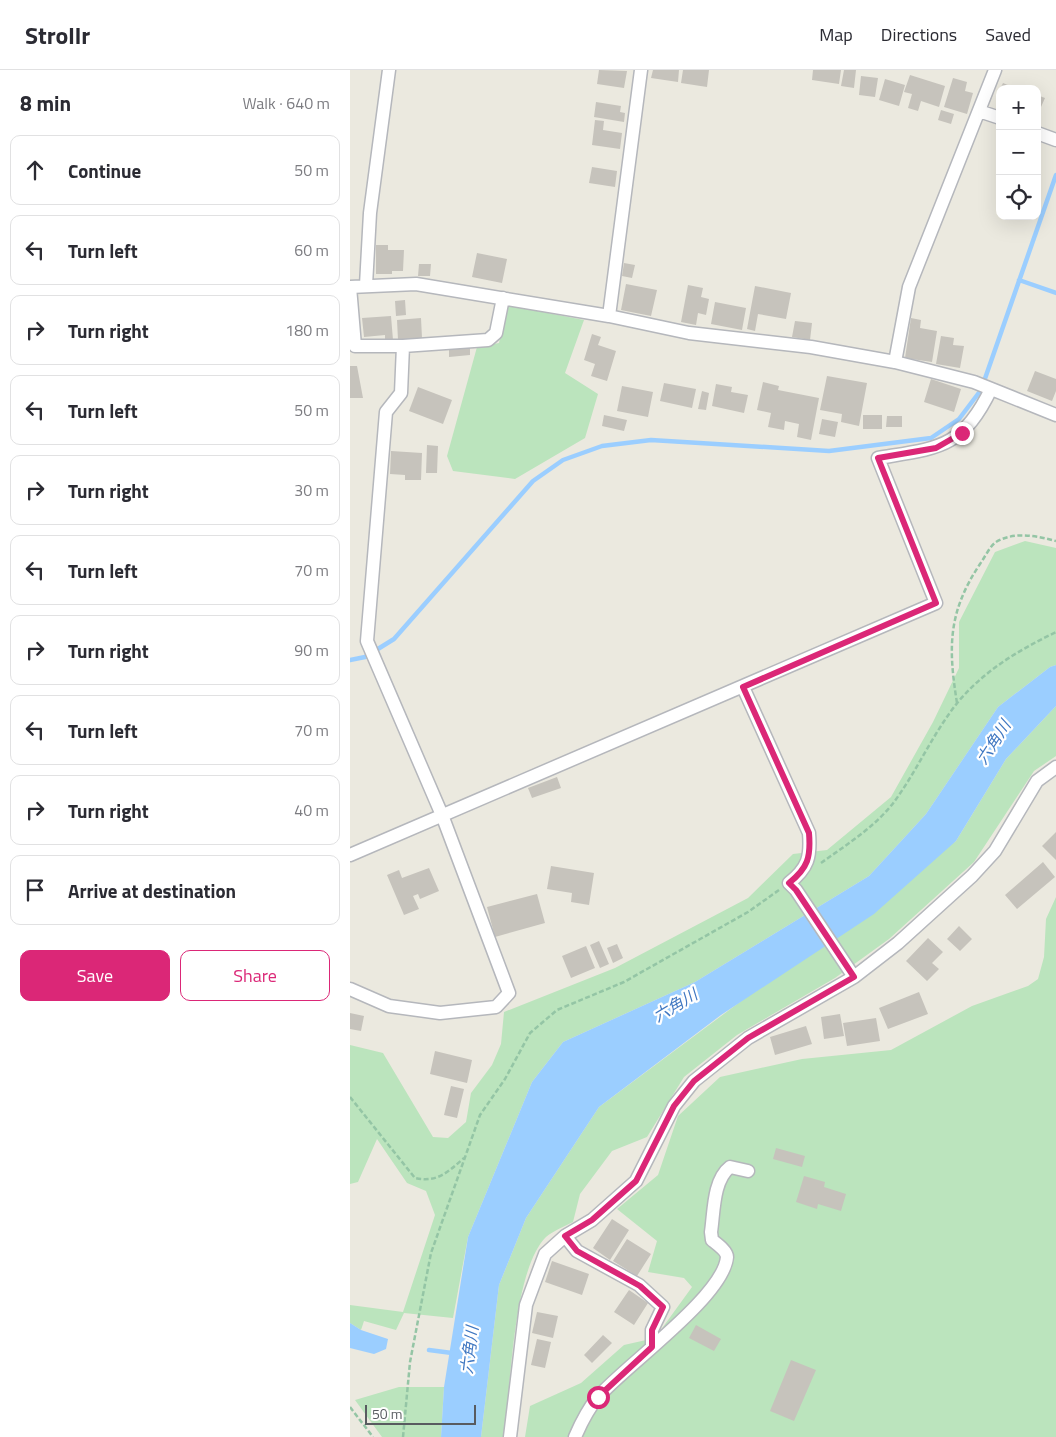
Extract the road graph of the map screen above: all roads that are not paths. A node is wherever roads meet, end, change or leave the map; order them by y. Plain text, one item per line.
1 (389, 70) edge
2 (641, 70) edge
3 (995, 70) edge
4 (979, 111) junction
5 (996, 117) edge
6 (1041, 134) edge
7 (1056, 140) edge
8 (366, 285) junction
9 (350, 287) edge
10 (503, 298) junction
11 (610, 316) junction
12 (403, 346) junction
13 (895, 362) junction
14 (991, 389) junction
15 (1056, 415) edge
16 (743, 687) junction
17 (1056, 767) edge
18 (442, 816) junction
19 (350, 855) edge
20 (852, 973) junction
21 (350, 990) edge
22 (748, 1171) dead end
23 (565, 1236) junction
24 (652, 1347) junction
25 (510, 1437) edge
26 (575, 1437) edge

1 - 8 street
2 - 11 street
3 - 4 street
4 - 5 street
4 - 13 street
6 - 7 street
8 - 9 street
8 - 10 street
9 - 12 street
10 - 11 street
10 - 12 street
11 - 13 street
12 - 18 street
13 - 14 street
14 - 15 street
14 - 16 street
16 - 18 street
16 - 20 street
17 - 20 street
18 - 19 street
18 - 21 street
20 - 23 street
22 - 24 street
23 - 24 street
23 - 25 street
24 - 26 street

